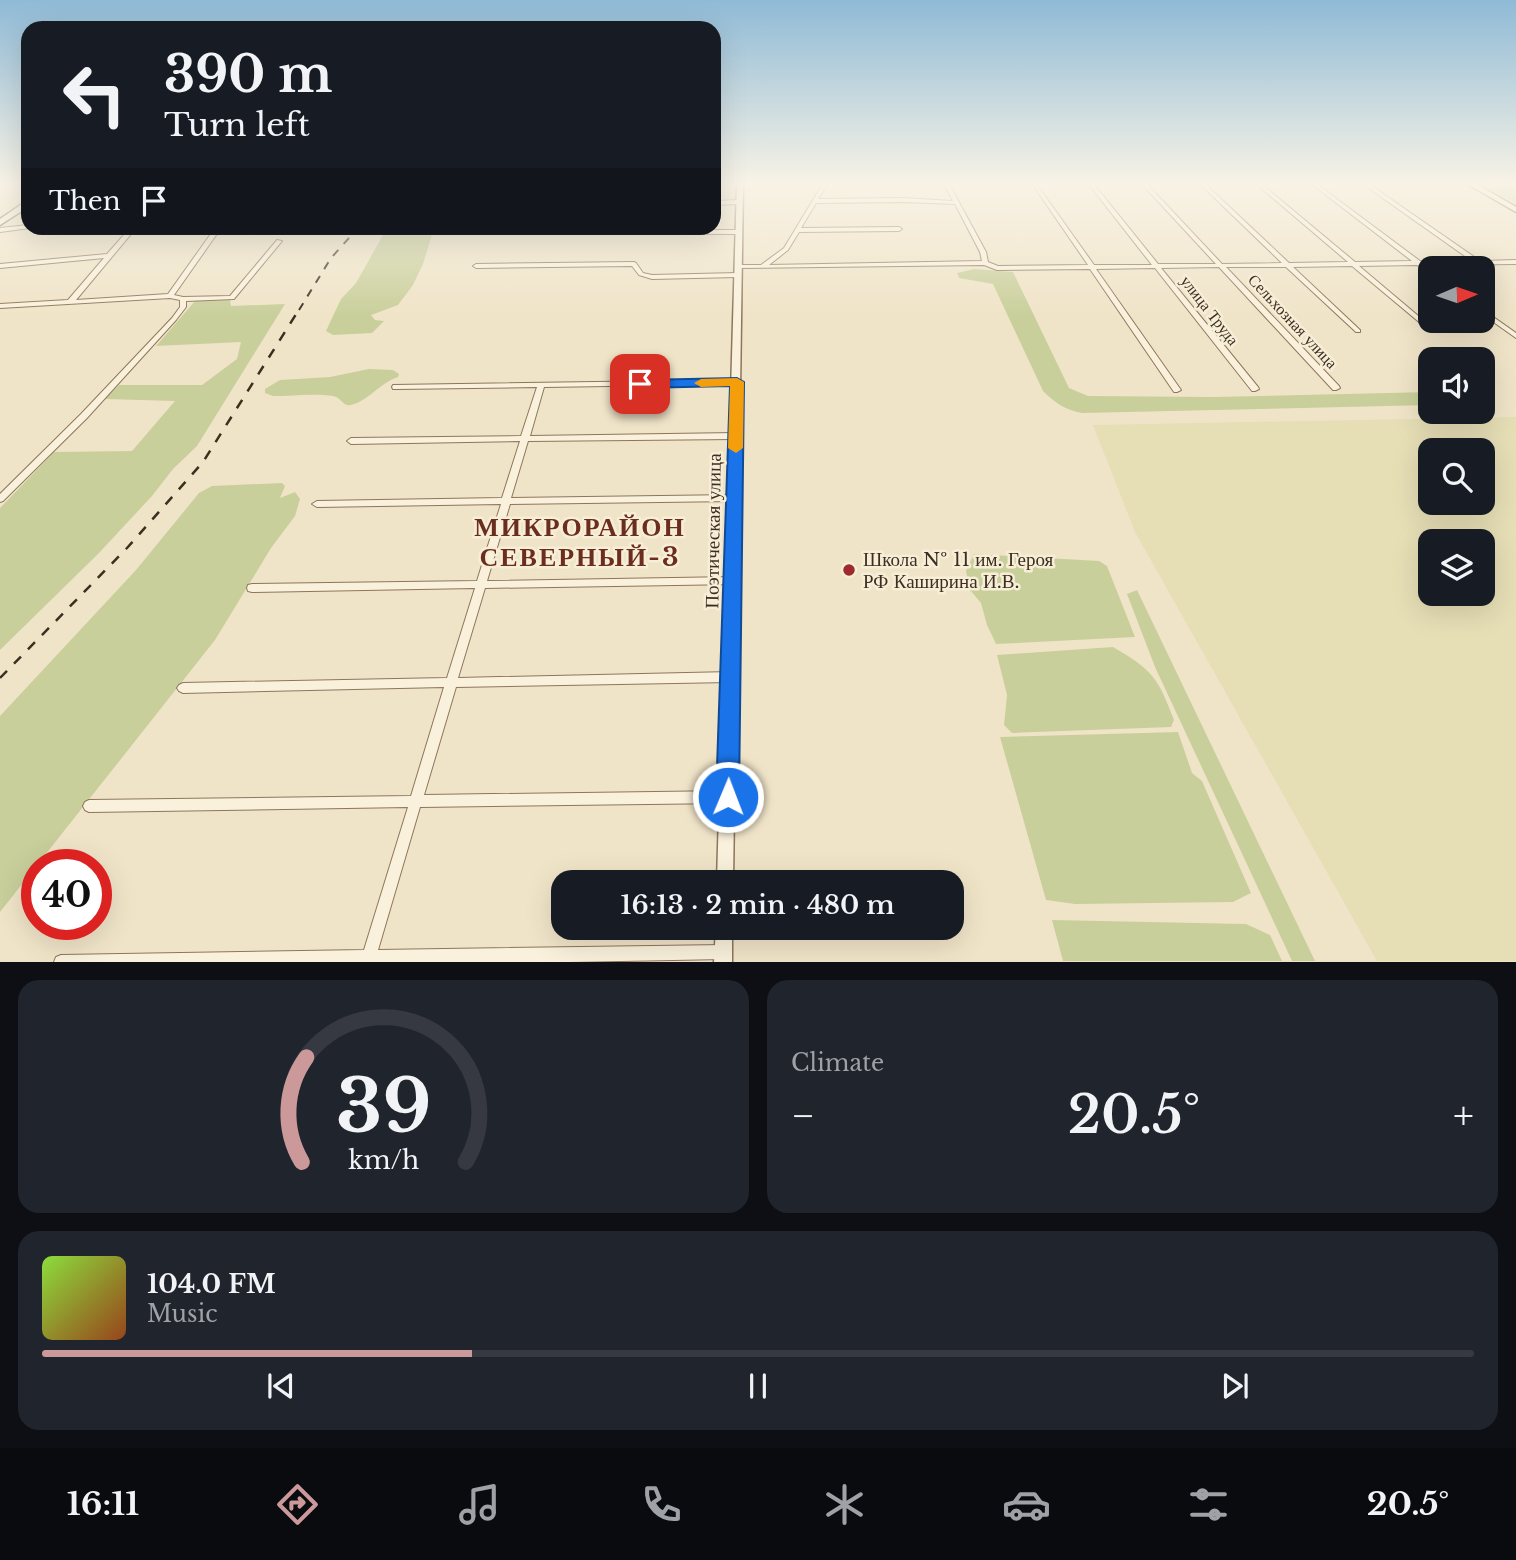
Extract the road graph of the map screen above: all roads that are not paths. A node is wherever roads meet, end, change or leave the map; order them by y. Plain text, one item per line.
1 (739, 227) edge
2 (800, 227) edge
3 (970, 227) edge
4 (1064, 227) edge
5 (1125, 227) edge
6 (1184, 227) edge
7 (1248, 227) edge
8 (1310, 227) edge
9 (1371, 227) edge
10 (1429, 227) edge
11 (21, 228) edge
12 (899, 229) dead end
13 (0, 230) edge
14 (798, 230) junction
15 (721, 232) edge
16 (739, 232) junction
17 (128, 235) edge
18 (213, 235) edge
19 (279, 241) dead end
20 (109, 256) junction
21 (1471, 256) edge
22 (1418, 262) edge
23 (1495, 262) edge
24 (1516, 262) edge
25 (985, 263) junction
26 (1418, 263) edge
27 (1354, 264) junction
28 (1288, 265) junction
29 (0, 266) edge
30 (476, 266) dead end
31 (1157, 266) junction
32 (1221, 266) junction
33 (763, 267) junction
34 (1092, 267) junction
35 (738, 271) junction
36 (170, 296) junction
37 (183, 299) junction
38 (70, 302) junction
39 (0, 306) edge
40 (1418, 318) edge
41 (1495, 321) edge
42 (1358, 331) dead end
43 (1516, 336) edge
44 (737, 382) junction
45 (541, 385) junction
46 (396, 387) dead end
47 (1336, 388) dead end
48 (1255, 389) dead end
49 (1177, 390) dead end
50 (736, 436) junction
51 (524, 439) junction
52 (351, 441) dead end
53 (735, 498) junction
54 (0, 499) edge
55 (505, 502) junction
56 (317, 504) dead end
57 (733, 581) junction
58 (482, 585) junction
59 (252, 588) dead end
60 (731, 677) junction
61 (451, 682) junction
62 (183, 688) dead end
63 (728, 797) junction
64 (418, 801) junction
65 (89, 806) dead end
66 (726, 870) edge
67 (723, 957) edge
68 (368, 959) edge
69 (61, 961) edge

1 - 16 street, Поэтическая улица
2 - 14 street
3 - 25 street
4 - 34 street
5 - 31 street, улица Труда
6 - 32 street, Сельхозная улица
7 - 28 street
8 - 27 street
9 - 22 street
10 - 21 street
11 - 13 street
12 - 14 street
14 - 33 street
15 - 16 street
16 - 35 street, Поэтическая улица
17 - 20 street
18 - 36 street
19 - 37 street
20 - 29 street
20 - 38 street
23 - 24 street
25 - 33 street
25 - 34 street
26 - 27 street
27 - 28 street
27 - 40 street
28 - 32 street
28 - 42 street
30 - 35 street
31 - 32 street
31 - 34 street
31 - 48 street, улица Труда
32 - 47 street, Сельхозная улица
33 - 35 street
34 - 49 street
35 - 44 street, Поэтическая улица
36 - 37 street
36 - 38 street
37 - 54 street
38 - 39 street
41 - 43 street
44 - 45 street
44 - 50 street, Поэтическая улица
45 - 46 street
45 - 51 street
50 - 51 street
50 - 53 street, Поэтическая улица
51 - 52 street
51 - 55 street
53 - 55 street
53 - 57 street, Поэтическая улица
55 - 56 street
55 - 58 street
57 - 58 street
57 - 60 street, Поэтическая улица
58 - 59 street
58 - 61 street
60 - 61 street
60 - 63 street, Поэтическая улица
61 - 62 street
61 - 64 street
63 - 64 street
63 - 66 street, Поэтическая улица
64 - 65 street
64 - 68 street
67 - 68 street
68 - 69 street

